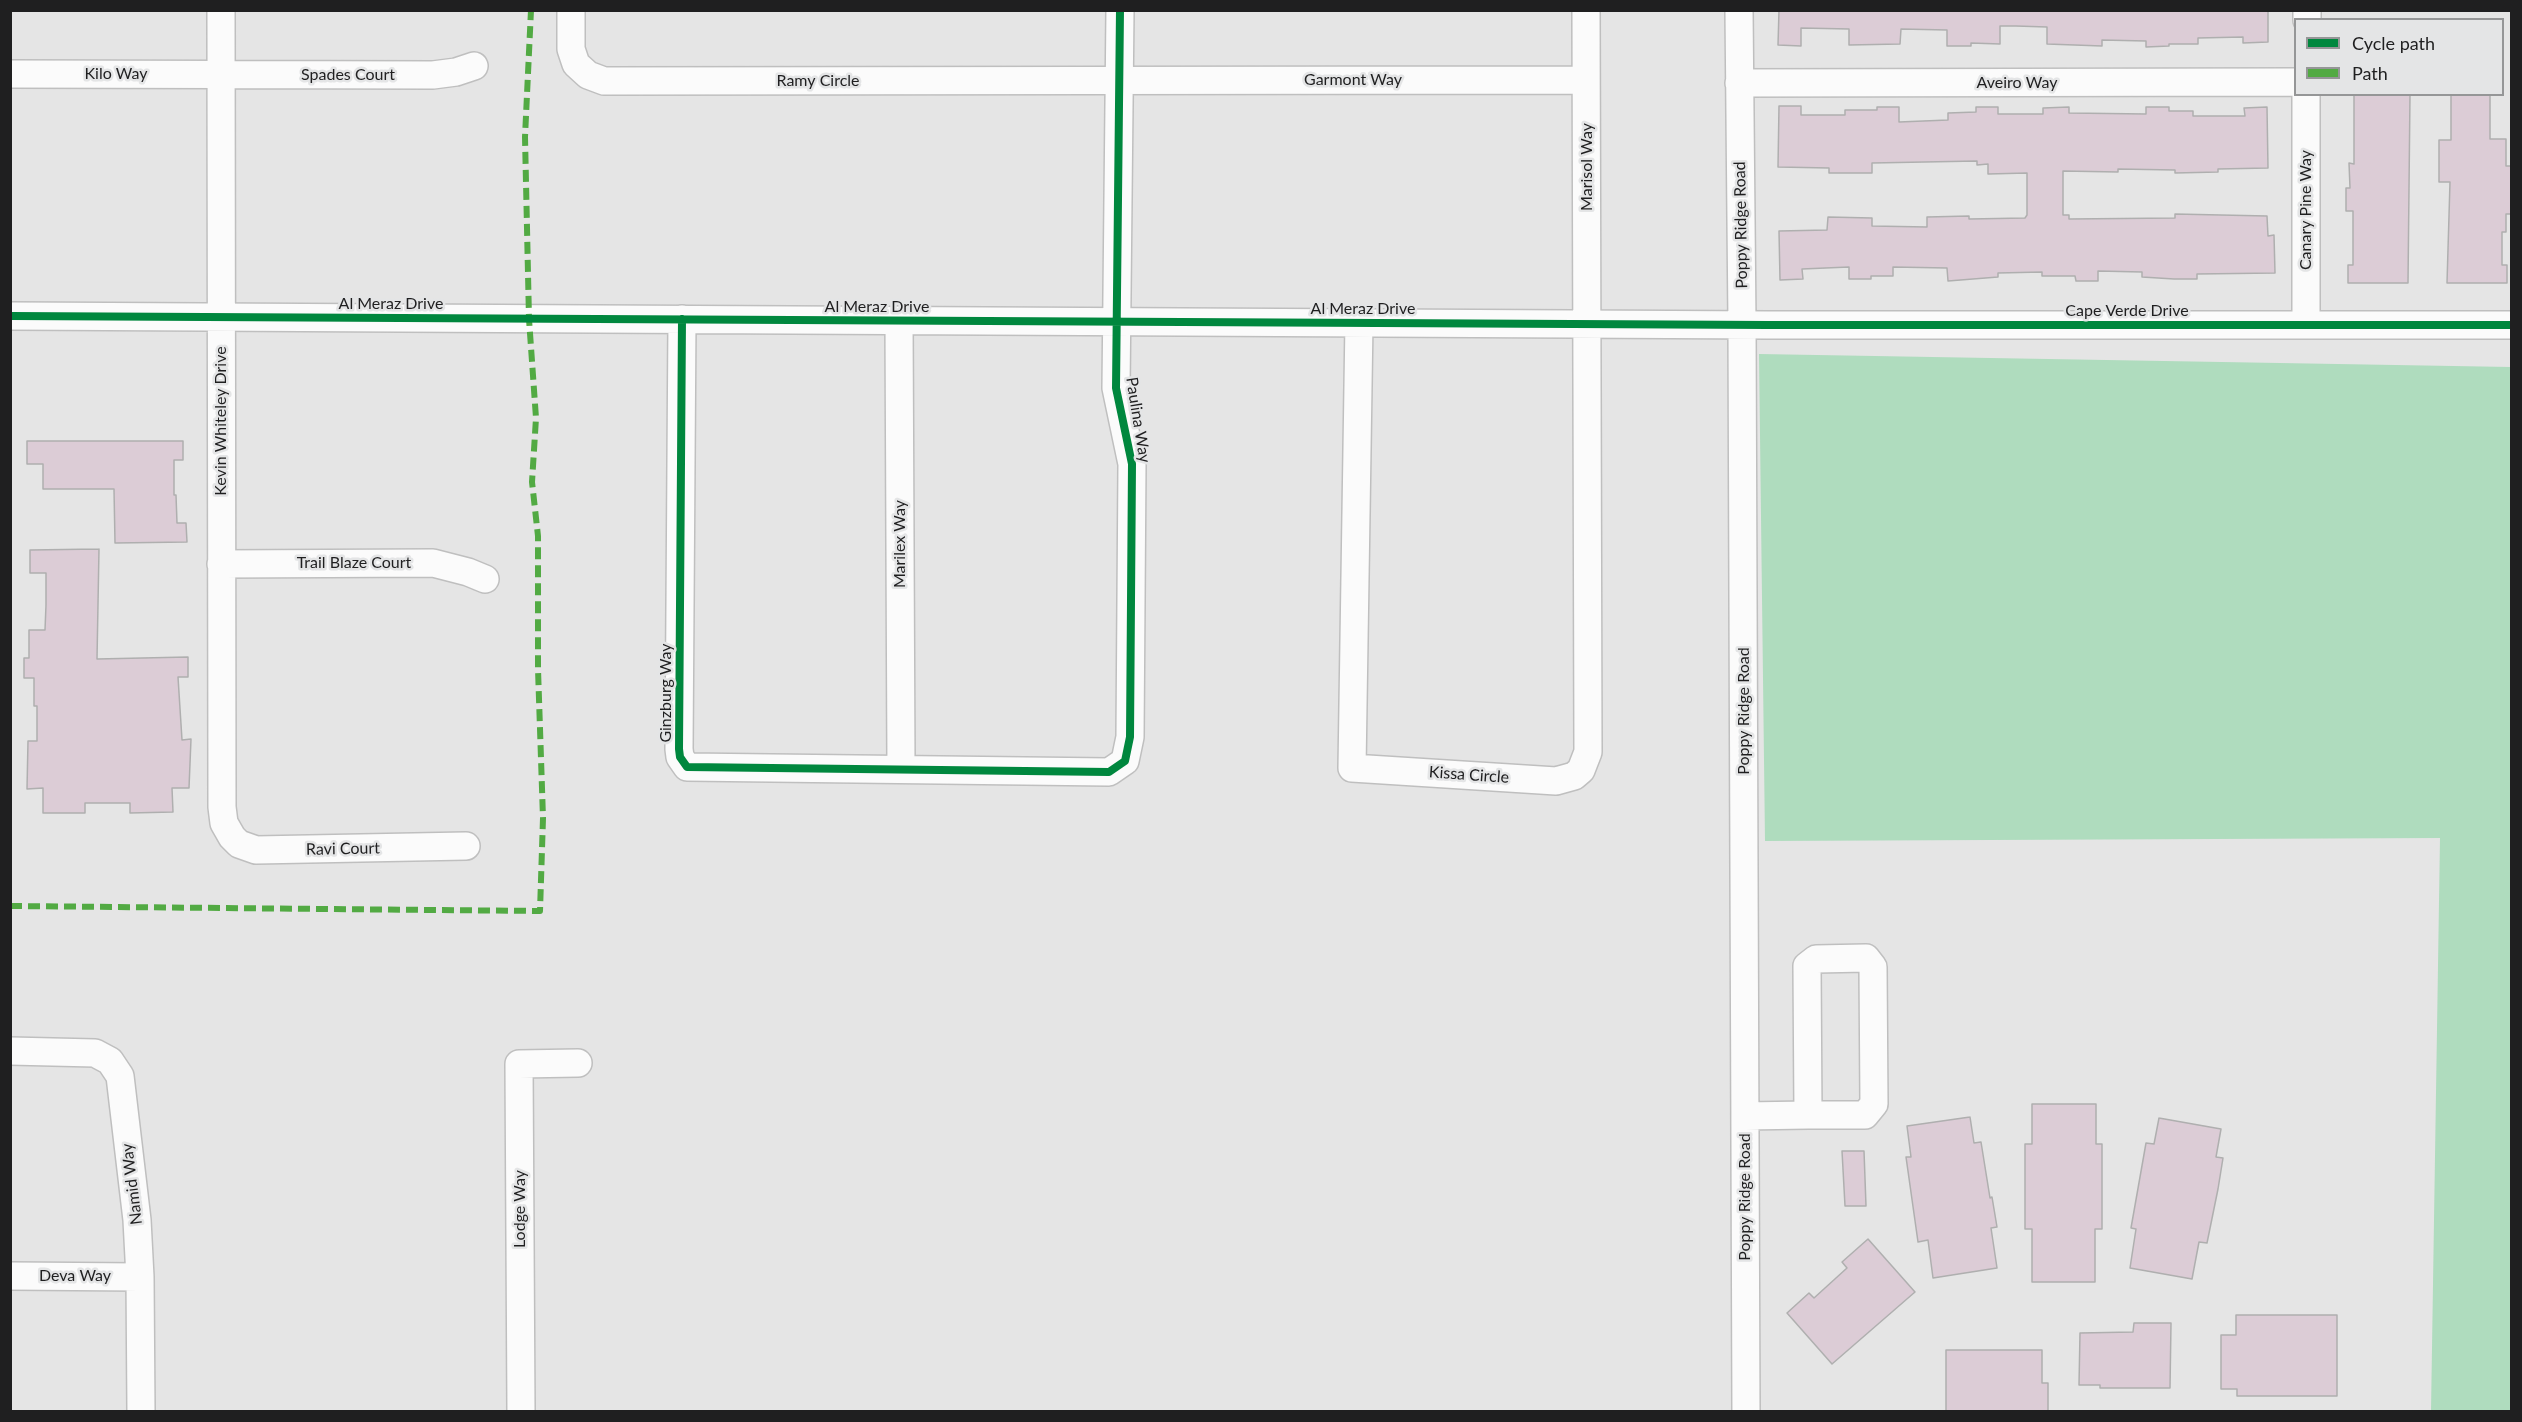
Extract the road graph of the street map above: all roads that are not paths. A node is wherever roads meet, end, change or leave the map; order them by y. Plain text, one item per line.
1 (221, 10) edge
2 (571, 10) edge
3 (1120, 10) edge
4 (1586, 10) edge
5 (1739, 10) edge
6 (474, 66) dead end
7 (10, 74) edge
8 (221, 75) junction
9 (1586, 80) junction
10 (1119, 81) junction
11 (2294, 82) edge
12 (1739, 83) junction
13 (2306, 96) edge
14 (10, 316) edge
15 (221, 317) junction
16 (681, 319) junction
17 (899, 320) junction
18 (1117, 322) junction
19 (1359, 322) junction
20 (1587, 324) junction
21 (1742, 324) junction
22 (2306, 325) junction
23 (2511, 325) edge
24 (221, 564) junction
25 (485, 579) dead end
26 (1125, 761) joint
27 (901, 768) junction
28 (227, 831) joint
29 (466, 846) dead end
30 (10, 1051) edge
31 (578, 1063) dead end
32 (1808, 1115) junction
33 (1745, 1116) junction
34 (10, 1276) edge
35 (140, 1277) junction
36 (141, 1412) edge
37 (521, 1412) edge
38 (1746, 1412) edge

1 - 8 street, Kevin Whiteley Drive
2 - 10 street, Ramy Circle
3 - 10 street, Paulina Way
4 - 9 street, Marisol Way
5 - 12 street, Poppy Ridge Road
6 - 8 street, Spades Court
7 - 8 street, Kilo Way
8 - 15 street, Kevin Whiteley Drive
9 - 10 street, Garmont Way
9 - 20 street, Marisol Way
10 - 18 street, Paulina Way
11 - 12 street, Aveiro Way
12 - 21 street, Poppy Ridge Road
13 - 22 street, Canary Pine Way
14 - 15 street, Al Meraz Drive
15 - 16 street, Al Meraz Drive
15 - 24 street, Kevin Whiteley Drive
16 - 17 street, Al Meraz Drive
16 - 27 street, Ginzburg Way
17 - 18 street, Al Meraz Drive
17 - 27 street, Marilex Way
18 - 19 street, Al Meraz Drive
18 - 26 street, Paulina Way
19 - 20 street, Al Meraz Drive
19 - 20 street, Kissa Circle
20 - 21 street, Al Meraz Drive
21 - 22 street, Cape Verde Drive
21 - 33 street, Poppy Ridge Road
22 - 23 street, Cape Verde Drive
24 - 25 street, Trail Blaze Court
24 - 28 street, Kevin Whiteley Drive
26 - 27 street, Ginzburg Way
28 - 29 street, Ravi Court
30 - 35 street, Namid Way
31 - 37 street, Lodge Way
32 - 32 street
32 - 33 street
33 - 38 street, Poppy Ridge Road
34 - 35 street, Deva Way
35 - 36 street, Namid Way

